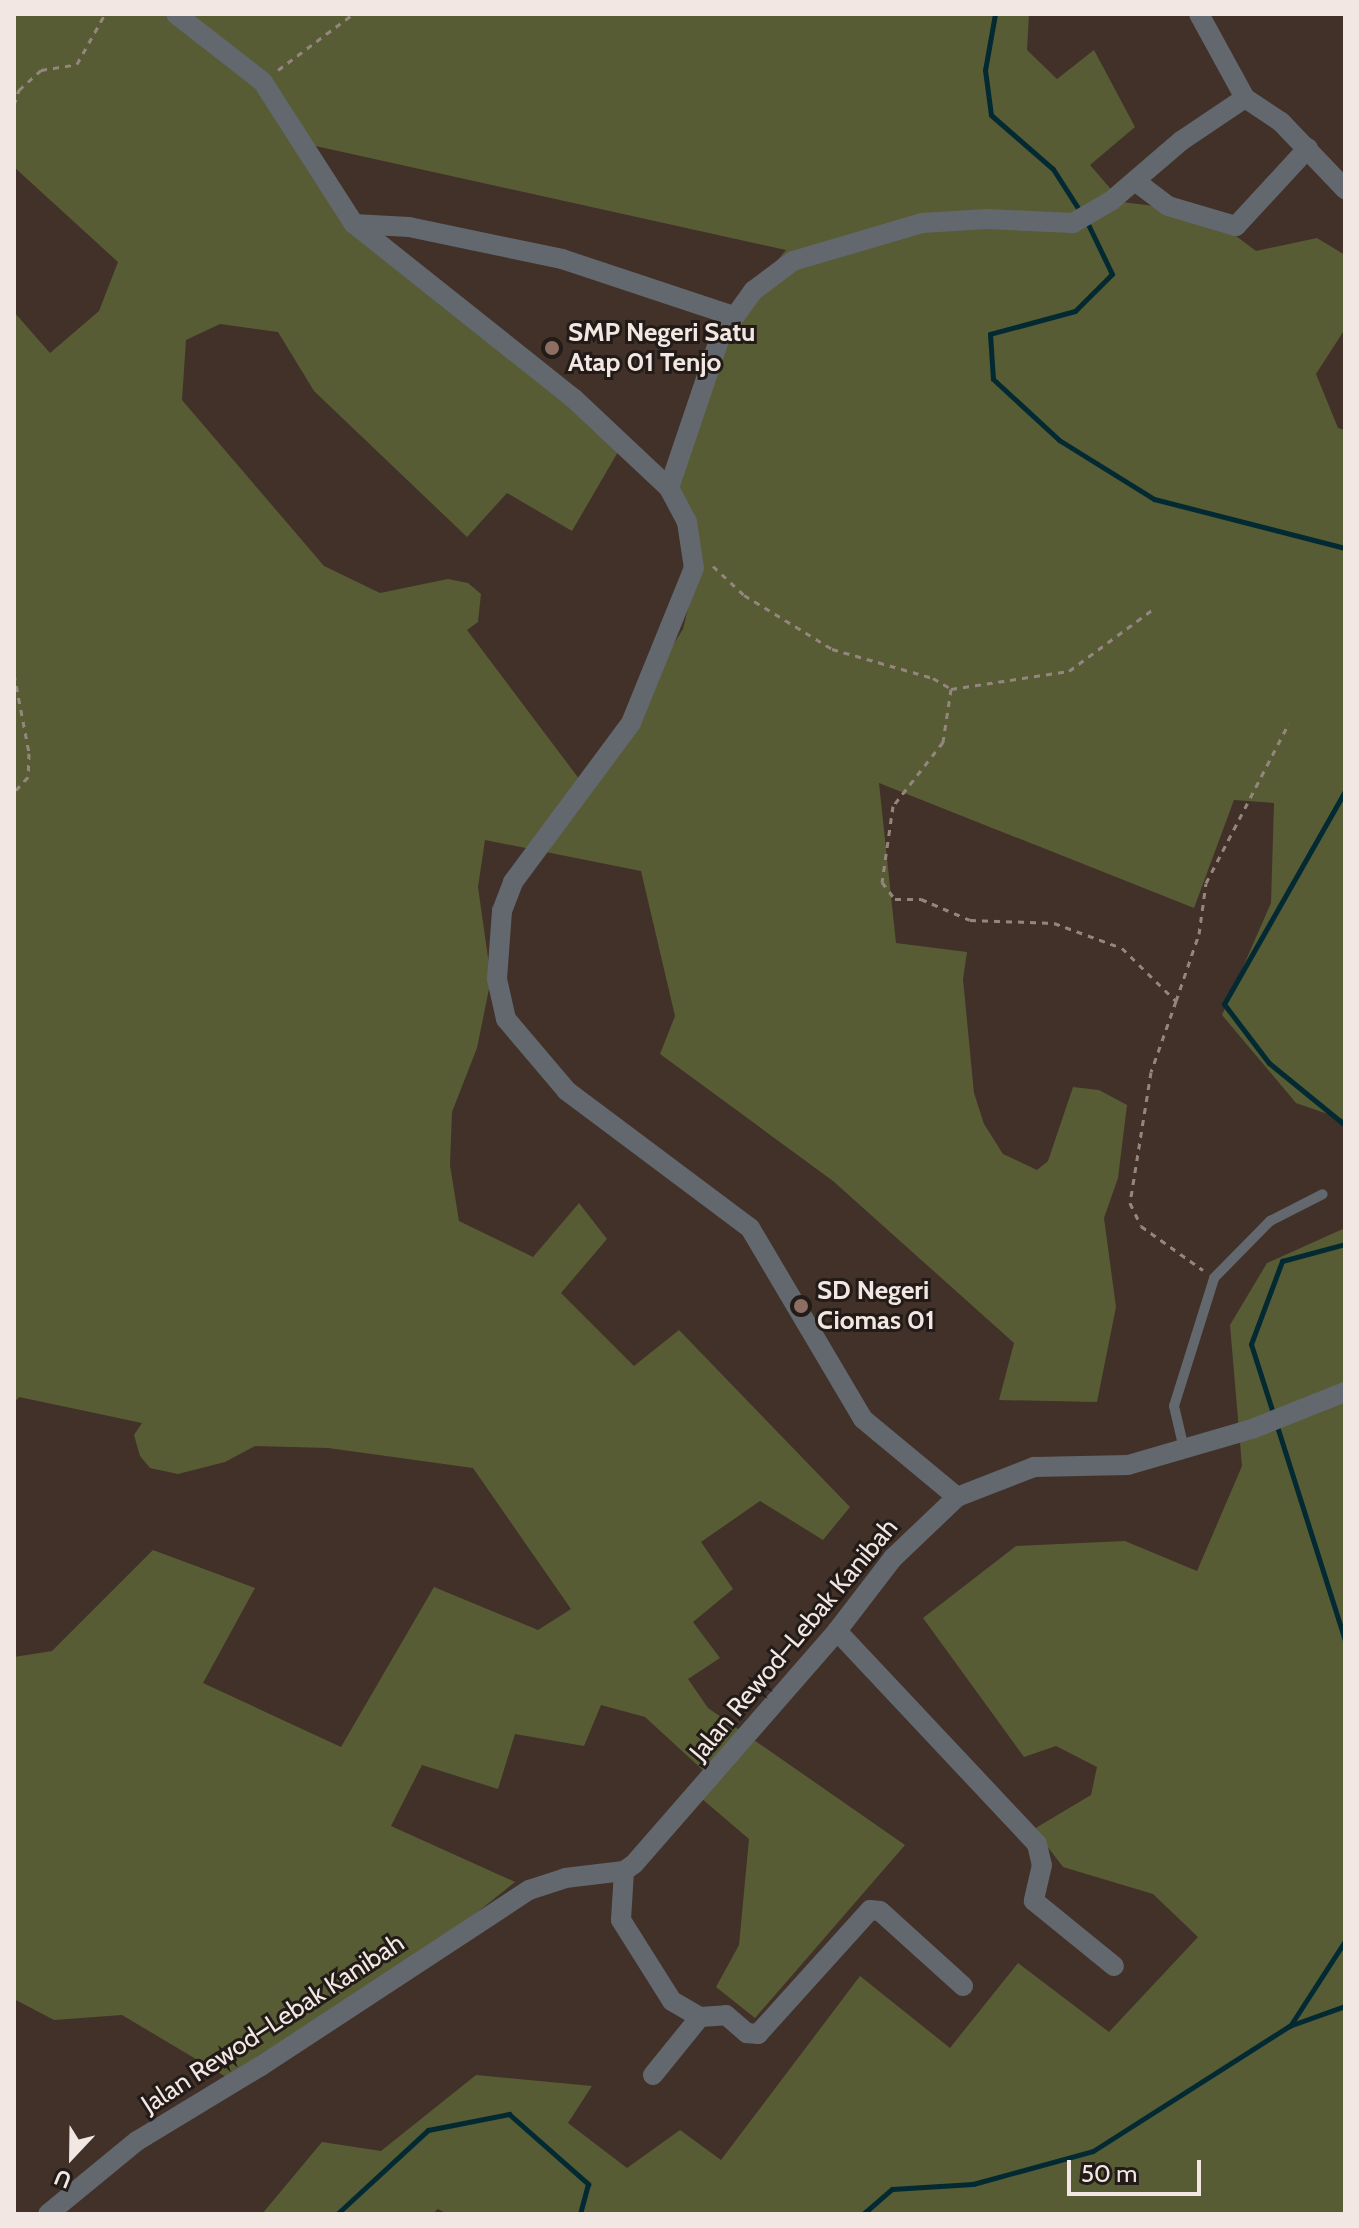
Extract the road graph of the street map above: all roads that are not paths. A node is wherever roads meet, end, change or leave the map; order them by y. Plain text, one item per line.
1 (176, 14) edge
2 (1199, 14) edge
3 (1245, 98) junction
4 (1308, 148) junction
5 (1135, 181) junction
6 (1345, 189) edge
7 (354, 224) junction
8 (733, 316) junction
9 (669, 488) junction
10 (1323, 1194) dead end
11 (1345, 1392) edge
12 (1184, 1449) junction
13 (957, 1497) junction
14 (837, 1631) junction
15 (624, 1871) junction
16 (1114, 1966) dead end
17 (963, 1986) dead end
18 (700, 2017) junction
19 (653, 2075) dead end
20 (48, 2214) edge

1 - 7 street
2 - 3 street
3 - 4 street
3 - 5 street
4 - 5 street
4 - 6 street
5 - 8 street
7 - 8 street
7 - 9 street
8 - 9 street
9 - 13 street
10 - 12 lane
11 - 12 street
12 - 13 street
13 - 14 street, Jalan Rewod–Lebak Kanibah
14 - 15 street, Jalan Rewod–Lebak Kanibah
14 - 16 street
15 - 18 street
15 - 20 street, Jalan Rewod–Lebak Kanibah
17 - 18 street
18 - 19 street

